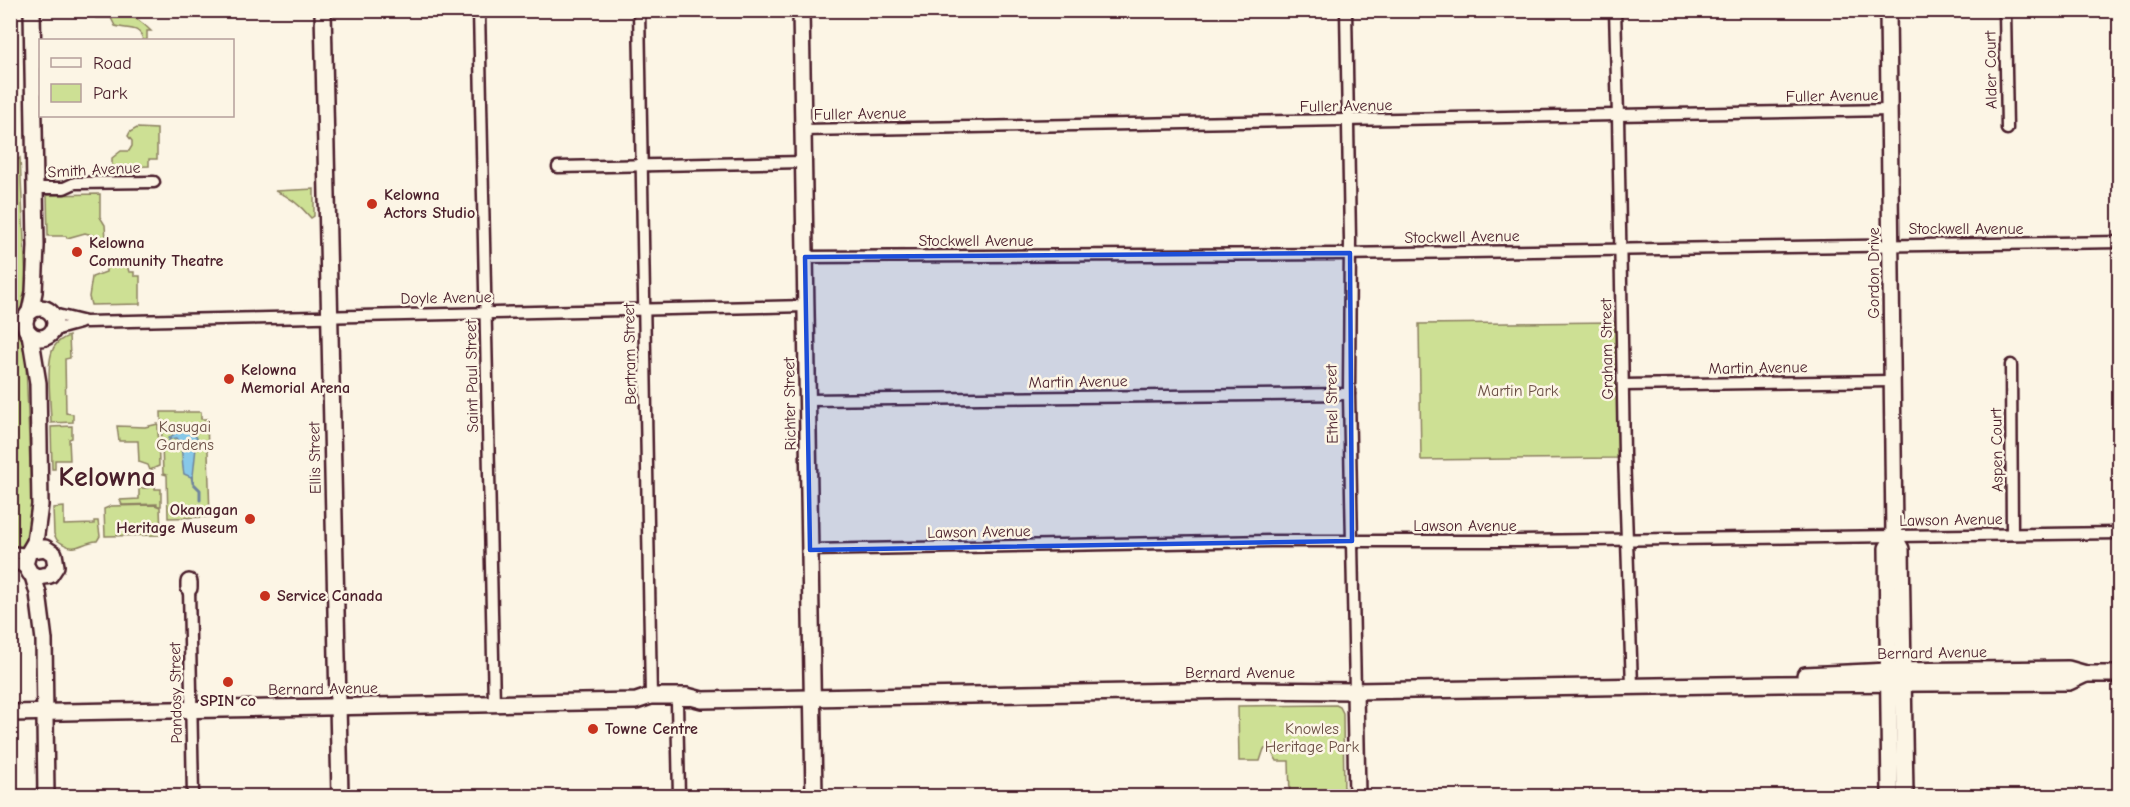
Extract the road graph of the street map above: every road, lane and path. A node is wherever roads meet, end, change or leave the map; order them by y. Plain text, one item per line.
1 (32, 10) edge
2 (323, 10) edge
3 (479, 10) edge
4 (639, 10) edge
5 (801, 10) edge
6 (1346, 10) edge
7 (1615, 10) edge
8 (1888, 10) edge
9 (2005, 10) edge
10 (1889, 110) junction
11 (1618, 116) junction
12 (1347, 121) junction
13 (2007, 129) dead end
14 (803, 130) junction
15 (804, 162) junction
16 (640, 165) junction
17 (558, 166) dead end
18 (154, 182) dead end
19 (36, 188) junction
20 (2120, 242) edge
21 (1892, 244) junction
22 (36, 246) junction
23 (1620, 250) junction
24 (1350, 253) junction
25 (806, 256) junction
26 (806, 306) junction
27 (645, 310) junction
28 (30, 311) junction
29 (50, 311) junction
30 (485, 312) junction
31 (330, 316) junction
32 (86, 322) junction
33 (51, 333) junction
34 (30, 334) junction
35 (2011, 365) dead end
36 (1892, 381) junction
37 (38, 383) junction
38 (1624, 385) junction
39 (1349, 394) junction
40 (808, 400) junction
41 (40, 505) junction
42 (2120, 533) edge
43 (2012, 534) junction
44 (1894, 536) junction
45 (1627, 539) junction
46 (1352, 541) junction
47 (50, 550) junction
48 (810, 550) junction
49 (10, 552) edge
50 (10, 560) edge
51 (30, 562) junction
52 (50, 575) junction
53 (189, 585) dead end
54 (44, 640) junction
55 (2120, 674) edge
56 (1896, 677) junction
57 (1632, 686) junction
58 (1355, 691) junction
59 (644, 698) junction
60 (813, 699) junction
61 (702, 700) junction
62 (494, 704) junction
63 (677, 705) junction
64 (338, 707) junction
65 (191, 710) junction
66 (45, 712) junction
67 (10, 713) edge
68 (46, 796) edge
69 (193, 796) edge
70 (340, 796) edge
71 (679, 796) edge
72 (814, 796) edge
73 (1357, 796) edge
74 (1890, 796) edge
75 (1905, 796) edge

1 - 19 street
2 - 31 street, Ellis Street
3 - 30 street, Saint Paul Street
4 - 16 street, Bertram Street
5 - 14 street, Richter Street
6 - 12 street, Ethel Street
7 - 11 street, Graham Street
8 - 10 street, Gordon Drive
9 - 13 street, Alder Court
10 - 11 street, Fuller Avenue
10 - 21 street, Gordon Drive
11 - 12 street, Fuller Avenue
11 - 23 street, Graham Street
12 - 14 street, Fuller Avenue
12 - 24 street, Ethel Street
14 - 15 street, Richter Street
15 - 16 street
15 - 25 street, Richter Street
16 - 17 street
16 - 27 street, Bertram Street
18 - 19 street, Smith Avenue
19 - 22 street
20 - 21 street, Stockwell Avenue
21 - 23 street, Stockwell Avenue
21 - 36 street, Gordon Drive
22 - 28 street
22 - 29 street
23 - 24 street, Stockwell Avenue
23 - 38 street, Graham Street
24 - 25 street, Stockwell Avenue
24 - 39 street, Ethel Street
25 - 26 street, Richter Street
26 - 27 street, Doyle Avenue
26 - 40 street, Richter Street
27 - 30 street, Doyle Avenue
27 - 59 street, Bertram Street
28 - 29 street
28 - 34 street
29 - 32 street, Doyle Avenue
29 - 33 street
30 - 31 street, Doyle Avenue
30 - 62 street, Saint Paul Street
31 - 32 street, Doyle Avenue
31 - 64 street, Ellis Street
32 - 33 street, Doyle Avenue
33 - 34 street
33 - 37 street
34 - 37 street
35 - 43 street, Aspen Court
36 - 38 street, Martin Avenue
36 - 44 street, Gordon Drive
37 - 41 street
38 - 45 street, Graham Street
39 - 40 street, Martin Avenue
39 - 46 street, Ethel Street
40 - 48 street, Richter Street
41 - 47 street
41 - 51 street
42 - 43 street, Lawson Avenue
43 - 44 street, Lawson Avenue
44 - 45 street, Lawson Avenue
44 - 56 street, Gordon Drive
45 - 46 street, Lawson Avenue
45 - 57 street, Graham Street
46 - 48 street, Lawson Avenue
46 - 58 street, Ethel Street
47 - 51 street
47 - 52 street
48 - 60 street, Richter Street
49 - 51 street
50 - 51 street
51 - 52 street
51 - 54 street
52 - 54 street
53 - 65 street, Pandosy Street
54 - 66 street
55 - 56 street, Bernard Avenue
56 - 57 street, Bernard Avenue
56 - 74 street, Gordon Drive
56 - 75 street, Gordon Drive
57 - 58 street, Bernard Avenue
58 - 60 street, Bernard Avenue
58 - 73 street, Ethel Street
59 - 61 street, Bernard Avenue
59 - 62 street, Bernard Avenue
59 - 63 street, Bernard Avenue
60 - 61 street, Bernard Avenue
60 - 72 street, Richter Street
61 - 63 street, Bernard Avenue
62 - 64 street, Bernard Avenue
63 - 71 street
64 - 65 street, Bernard Avenue
64 - 70 street, Ellis Street
65 - 66 street, Bernard Avenue
65 - 69 street, Pandosy Street
66 - 67 street, Bernard Avenue
66 - 68 street

